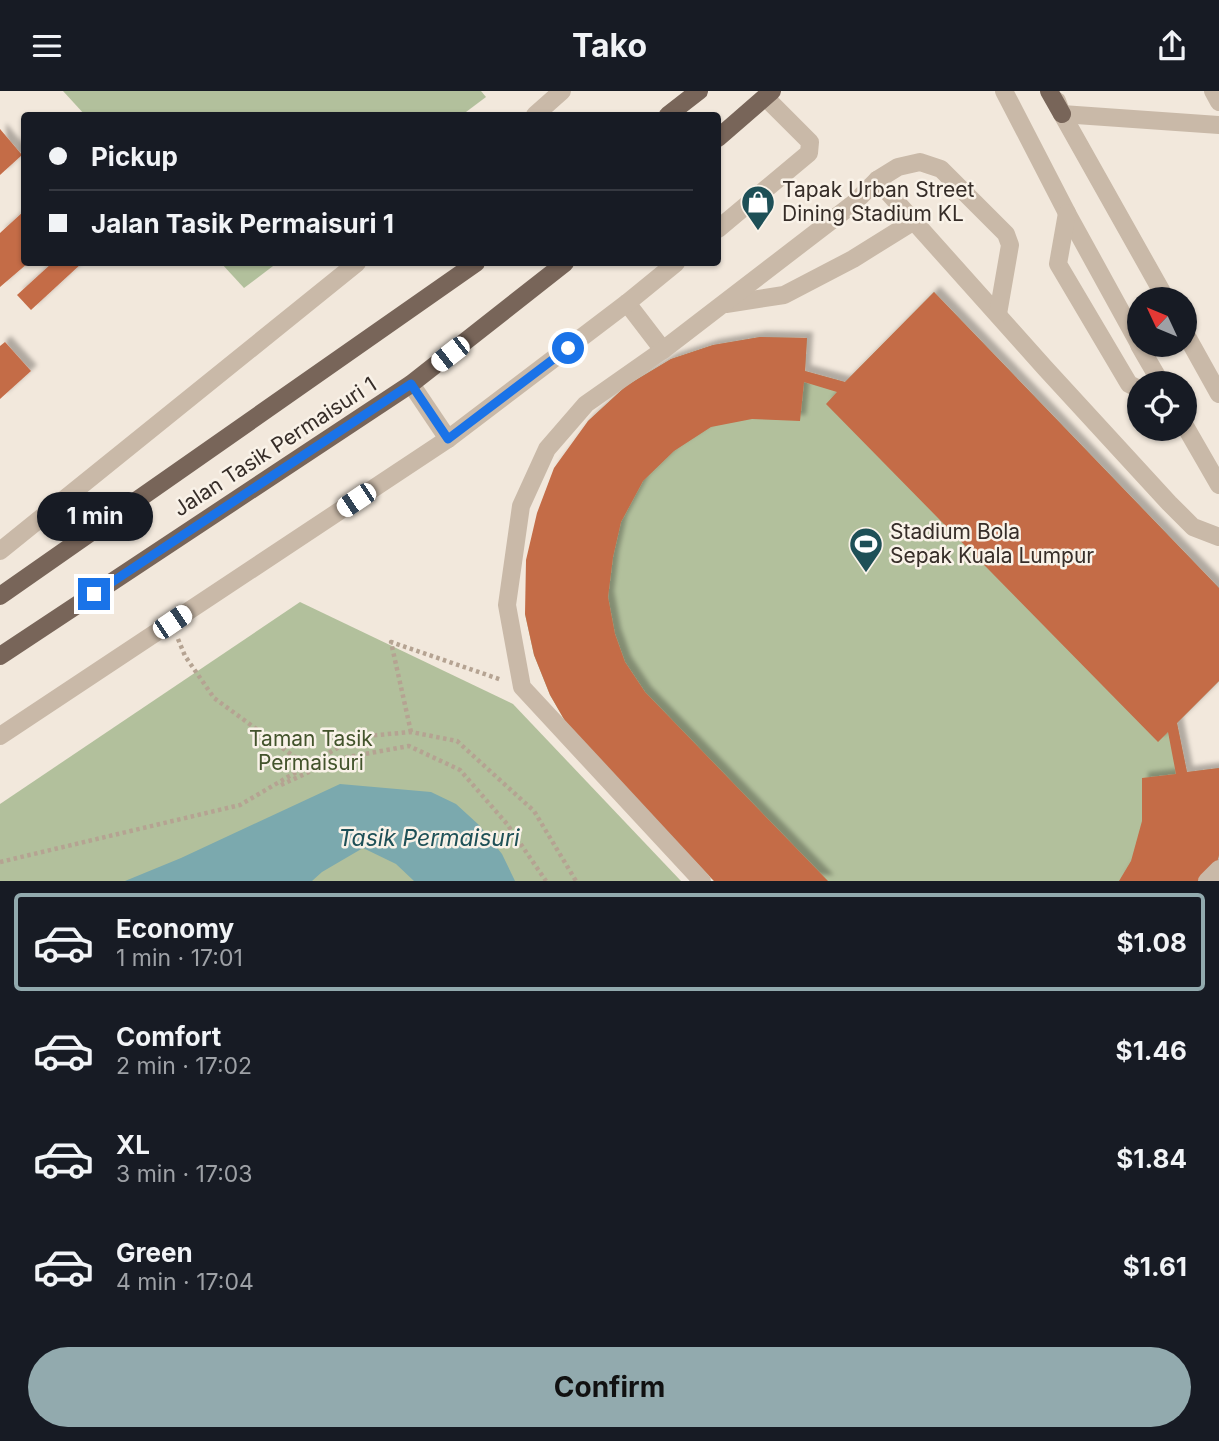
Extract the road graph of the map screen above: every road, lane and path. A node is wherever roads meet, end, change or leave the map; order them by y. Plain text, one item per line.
1 (562, 91) edge
2 (699, 91) edge
3 (1004, 91) edge
4 (1051, 91) edge
5 (1213, 91) edge
6 (769, 94) edge
7 (1219, 102) edge
8 (538, 112) edge
9 (672, 112) edge
10 (1062, 114) junction
11 (1219, 125) edge
12 (721, 135) edge
13 (877, 180) junction
14 (1067, 213) junction
15 (914, 221) junction
16 (721, 226) edge
17 (353, 266) edge
18 (471, 266) edge
19 (561, 266) edge
20 (673, 266) edge
21 (1159, 287) edge
22 (628, 303) junction
23 (723, 304) junction
24 (998, 314) junction
25 (1127, 323) edge
26 (663, 350) junction
27 (1197, 355) edge
28 (1127, 381) edge
29 (411, 384) junction
30 (1219, 394) edge
31 (448, 439) junction
32 (1194, 441) edge
33 (1219, 485) edge
34 (1219, 537) edge
35 (0, 551) edge
36 (0, 596) edge
37 (172, 622) junction
38 (0, 656) edge
39 (522, 687) junction
40 (411, 732) junction
41 (0, 736) edge
42 (307, 766) junction
43 (257, 795) junction
44 (0, 862) edge
45 (1219, 869) edge
46 (546, 881) edge
47 (576, 881) edge
48 (702, 881) edge
49 (1208, 881) edge

1 - 8 street
2 - 9 main road
3 - 14 street
4 - 10 main road
5 - 7 street
6 - 12 main road
6 - 16 street
10 - 11 street
10 - 21 street
13 - 15 street
13 - 23 street
13 - 24 street
14 - 25 street
14 - 28 street
15 - 23 street
15 - 24 street
17 - 35 street
18 - 36 main road, Jalan Tasik Permaisuri 1
19 - 29 main road, Jalan Tasik Permaisuri 1
20 - 22 street
22 - 26 street
22 - 31 street
23 - 26 street
24 - 34 street
26 - 39 street
27 - 30 street
29 - 31 street
29 - 38 main road, Jalan Tasik Permaisuri 1
31 - 37 street
32 - 33 street
37 - 41 street
37 - 42 path
39 - 40 path
39 - 48 street
40 - 42 path
40 - 47 path
42 - 43 path
43 - 44 path
43 - 46 path
45 - 49 street

